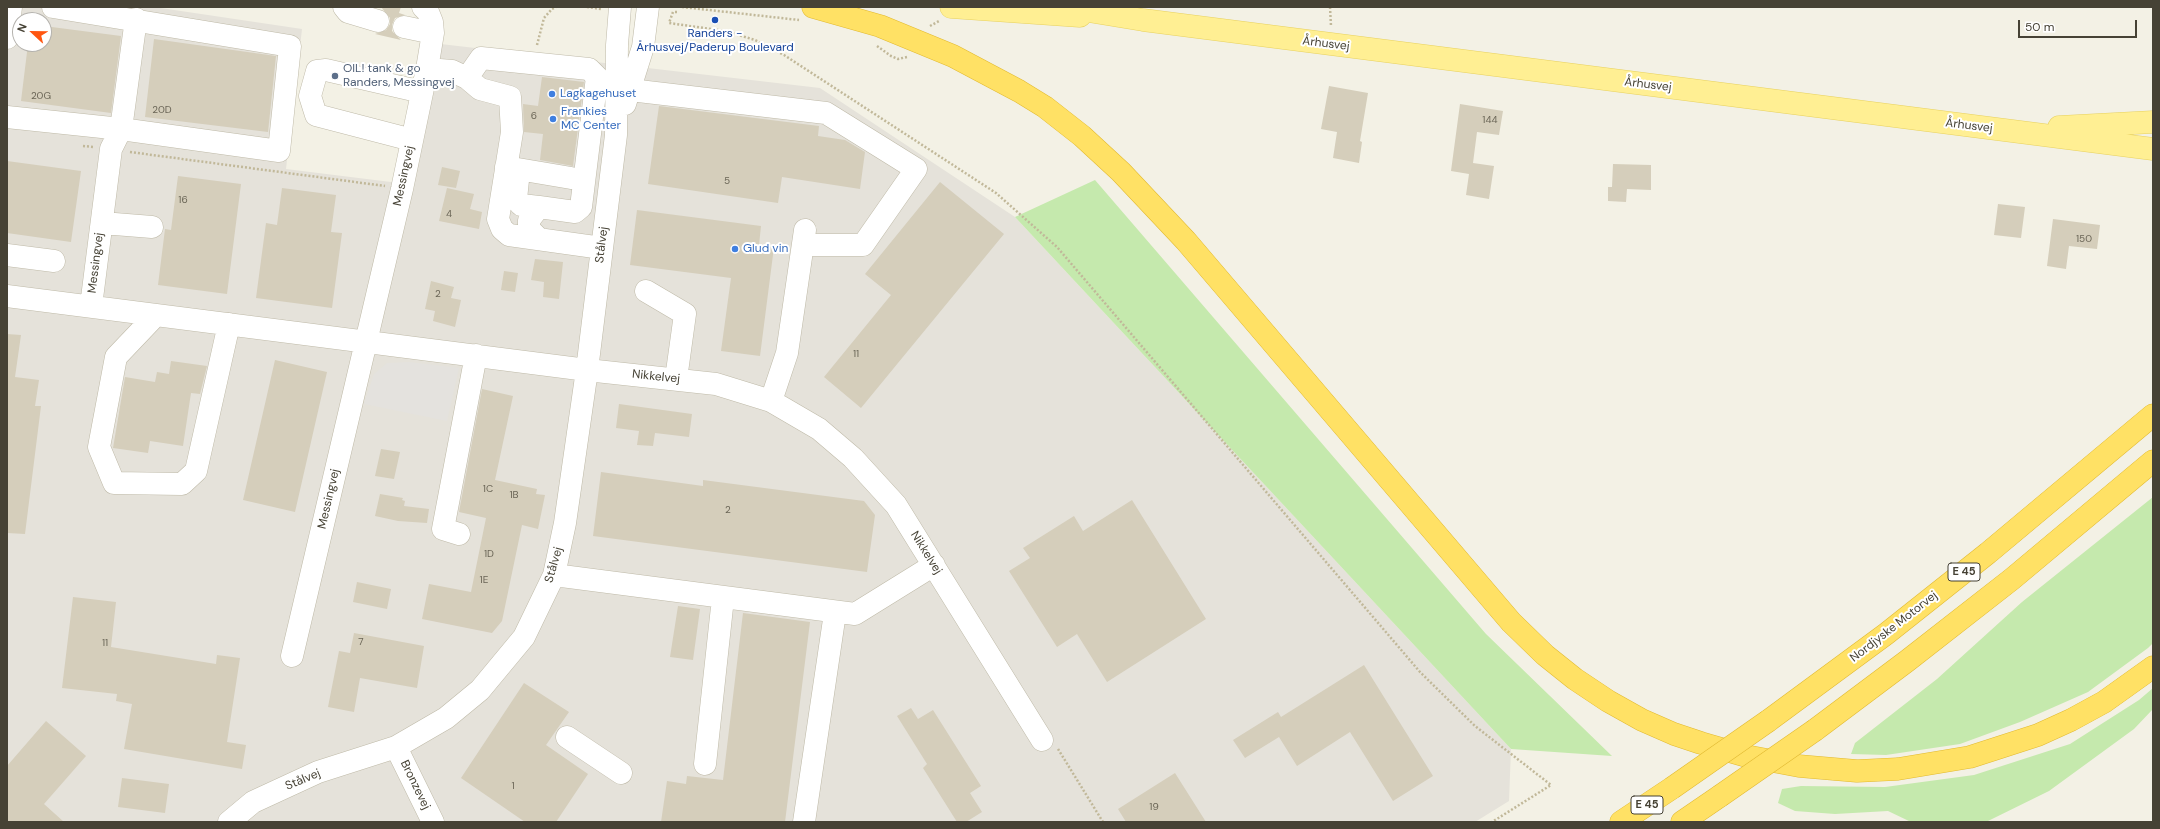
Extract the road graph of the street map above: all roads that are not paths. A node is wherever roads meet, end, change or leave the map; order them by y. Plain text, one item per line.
1 (10, 7) edge
2 (53, 7) edge
3 (344, 7) edge
4 (423, 7) edge
5 (648, 7) edge
6 (813, 7) edge
7 (951, 7) edge
8 (1064, 7) edge
9 (610, 8) edge
10 (136, 19) junction
11 (1143, 20) junction
12 (378, 21) dead end
13 (404, 27) dead end
14 (433, 33) junction
15 (7, 38) edge
16 (427, 69) junction
17 (467, 78) junction
18 (630, 90) junction
19 (422, 92) junction
20 (7, 117) edge
21 (2153, 122) edge
22 (121, 129) junction
23 (1998, 129) junction
24 (616, 135) junction
25 (412, 140) junction
26 (2153, 149) edge
27 (513, 168) junction
28 (571, 178) dead end
29 (539, 207) junction
30 (102, 223) junction
31 (152, 227) dead end
32 (539, 240) junction
33 (602, 248) junction
34 (8, 260) edge
35 (54, 261) dead end
36 (646, 291) dead end
37 (7, 296) edge
38 (91, 306) junction
39 (156, 314) junction
40 (229, 324) junction
41 (366, 341) junction
42 (476, 355) junction
43 (587, 370) junction
44 (676, 380) junction
45 (771, 401) junction
46 (2153, 415) edge
47 (2153, 461) edge
48 (458, 534) dead end
49 (934, 565) junction
50 (554, 575) junction
51 (724, 598) junction
52 (836, 613) junction
53 (292, 656) dead end
54 (2153, 667) edge
55 (567, 737) dead end
56 (1042, 740) road end
57 (396, 747) junction
58 (705, 764) dead end
59 (621, 773) dead end
60 (229, 822) edge
61 (433, 822) edge
62 (804, 822) edge
63 (1621, 822) edge
64 (1682, 822) edge

1 - 15 street
2 - 10 street
3 - 12 street
4 - 14 street
5 - 18 street, Stålvej
6 - 54 highway
7 - 11 main road, Århusvej
8 - 11 main road, Århusvej
9 - 24 street, Stålvej
10 - 22 street, Messingvej
10 - 22 street
11 - 23 main road, Århusvej
13 - 14 street
14 - 16 street, Messingvej
16 - 17 street
16 - 19 street, Messingvej
17 - 27 street
17 - 29 street
18 - 24 street, Stålvej
18 - 45 street
19 - 25 street, Messingvej
19 - 25 street
20 - 22 street
21 - 23 main road
22 - 30 street, Messingvej
23 - 26 main road, Århusvej
24 - 33 street, Stålvej
25 - 41 street, Messingvej
27 - 28 street
27 - 29 street
27 - 32 street
29 - 32 street
30 - 31 street
30 - 38 street, Messingvej
32 - 33 street
33 - 43 street, Stålvej
34 - 35 street
36 - 44 street
37 - 38 street, Messingvej
38 - 39 street, Messingvej
39 - 40 street, Messingvej
39 - 40 street
40 - 41 street, Messingvej
41 - 42 street, Messingvej
41 - 53 street, Messingvej
42 - 43 street, Messingvej
42 - 48 street
43 - 44 street, Nikkelvej
43 - 50 street, Stålvej
44 - 45 street, Nikkelvej
45 - 49 street, Nikkelvej
46 - 63 highway, Nordjyske Motorvej / E 45, bridge
47 - 64 highway, E 45, bridge
49 - 52 street
49 - 56 street, Nikkelvej
50 - 51 street
50 - 57 street, Stålvej
51 - 52 street
51 - 58 street
52 - 62 street
55 - 59 street
57 - 60 street, Stålvej
57 - 61 street, Bronzevej

